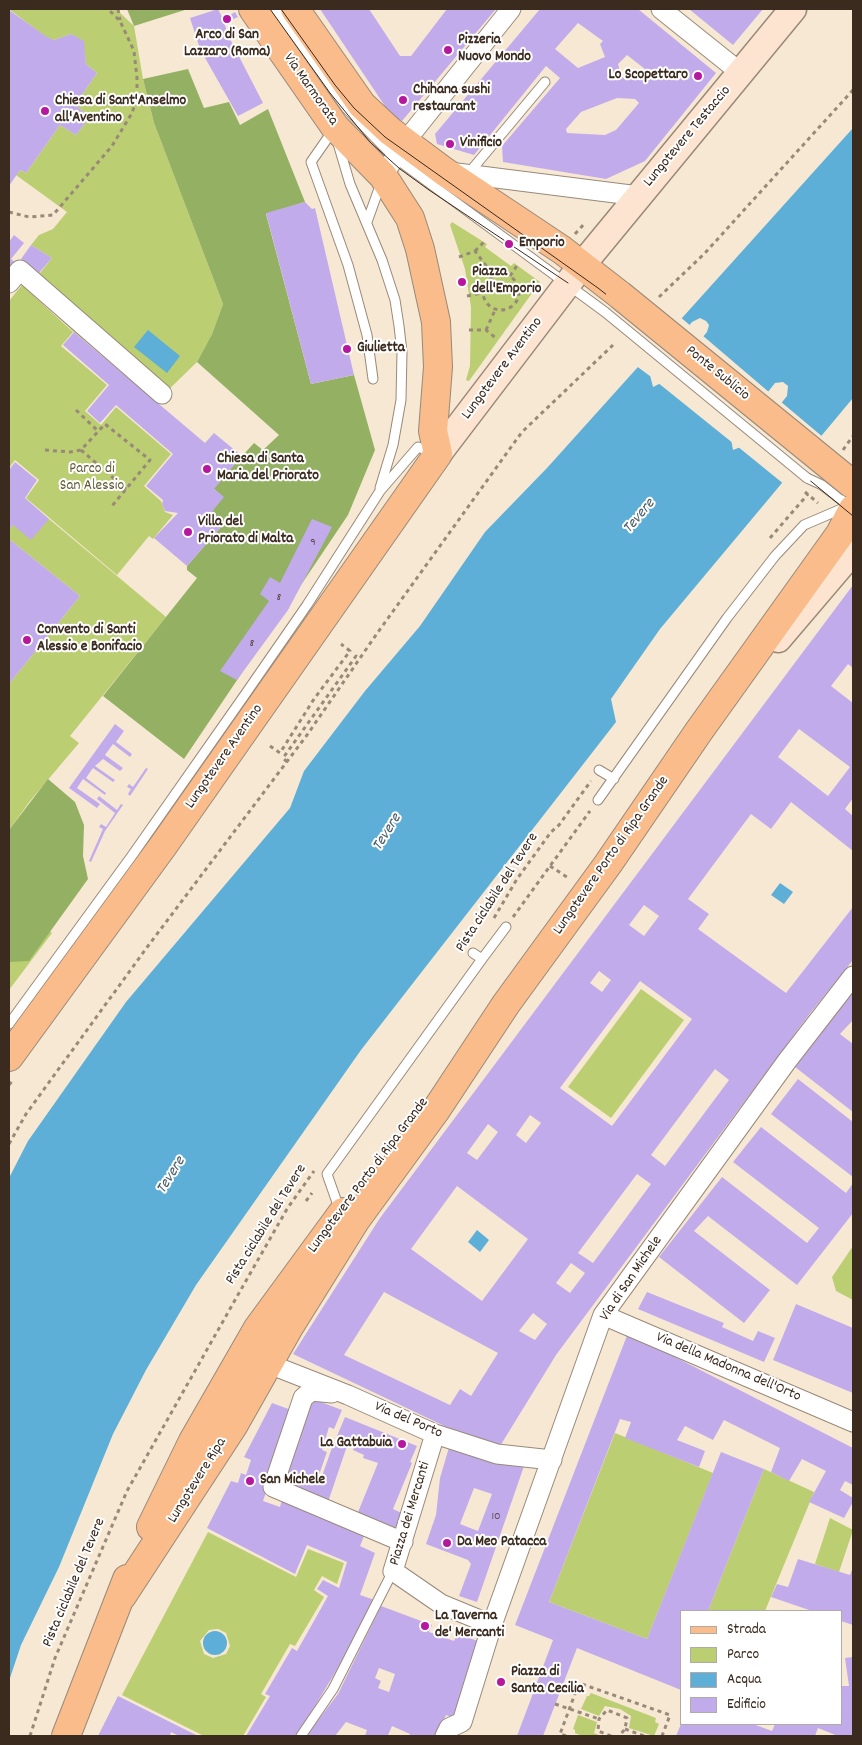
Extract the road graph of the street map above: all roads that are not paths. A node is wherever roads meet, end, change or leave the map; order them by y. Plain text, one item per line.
1 (253, 9) edge
2 (275, 9) edge
3 (295, 9) edge
4 (510, 9) edge
5 (661, 9) edge
6 (793, 9) edge
7 (741, 73) junction
8 (545, 82) dead end
9 (357, 129) junction
10 (394, 159) junction
11 (457, 173) junction
12 (639, 196) junction
13 (367, 222) junction
14 (575, 276) junction
15 (9, 283) edge
16 (613, 304) junction
17 (373, 379) dead end
18 (162, 394) dead end
19 (438, 454) junction
20 (380, 491) junction
21 (852, 500) edge
22 (853, 551) edge
23 (699, 730) junction
24 (599, 770) road end
25 (614, 779) junction
26 (598, 800) road end
27 (506, 927) road end
28 (473, 953) dead end
29 (482, 959) junction
30 (853, 976) edge
31 (506, 1004) junction
32 (9, 1024) edge
33 (9, 1057) edge
34 (341, 1214) junction
35 (603, 1315) junction
36 (242, 1355) joint
37 (269, 1364) junction
38 (348, 1395) junction
39 (853, 1422) edge
40 (435, 1434) junction
41 (552, 1460) junction
42 (403, 1542) junction
43 (393, 1572) junction
44 (122, 1596) junction
45 (492, 1625) junction
46 (450, 1731) edge
47 (66, 1736) edge
48 (301, 1736) edge

1 - 9 main road, Via Marmorata
2 - 9 lane, Via Marmorata
3 - 9 main road
4 - 10 street
5 - 7 street
6 - 7 main road, Lungotevere Testaccio
7 - 12 main road, Lungotevere Testaccio
8 - 11 lane
9 - 10 main road
9 - 10 main road
9 - 13 lane
9 - 17 lane
10 - 11 main road
10 - 13 lane
10 - 14 lane
10 - 19 main road
11 - 12 street
11 - 14 main road
12 - 14 main road, Lungotevere Testaccio
13 - 20 lane
14 - 16 main road, Ponte Sublicio
14 - 19 main road, Lungotevere Aventino
15 - 18 street
16 - 21 main road, Ponte Sublicio, bridge
16 - 21 lane, bridge
19 - 20 lane, Lungotevere Aventino
19 - 33 main road, Lungotevere Aventino
20 - 32 lane, Lungotevere Aventino
21 - 23 main road, Lungotevere Porto di Ripa Grande
21 - 25 lane
22 - 23 main road, Lungotevere Porto di Ripa Grande
23 - 31 main road, Lungotevere Porto di Ripa Grande
24 - 25 lane
25 - 26 lane
27 - 29 lane
28 - 29 lane
29 - 34 lane
30 - 35 street, Via di San Michele
31 - 34 main road, Lungotevere Porto di Ripa Grande
31 - 37 main road, Lungotevere Porto di Ripa Grande
34 - 36 main road, Lungotevere Porto di Ripa Grande
35 - 39 street, Via della Madonna dell'Orto
35 - 41 street, Via di San Michele
36 - 44 main road, Lungotevere Ripa
37 - 38 street, Via del Porto
37 - 44 main road, Lungotevere Ripa
38 - 40 street, Via del Porto
38 - 42 street
40 - 41 street, Via del Porto
40 - 42 street, Piazza dei Mercanti
41 - 45 street, Via di San Michele
42 - 43 street, Piazza dei Mercanti
43 - 45 street, Piazza dei Mercanti
43 - 48 lane
44 - 47 main road, Lungotevere Ripa
45 - 46 street

